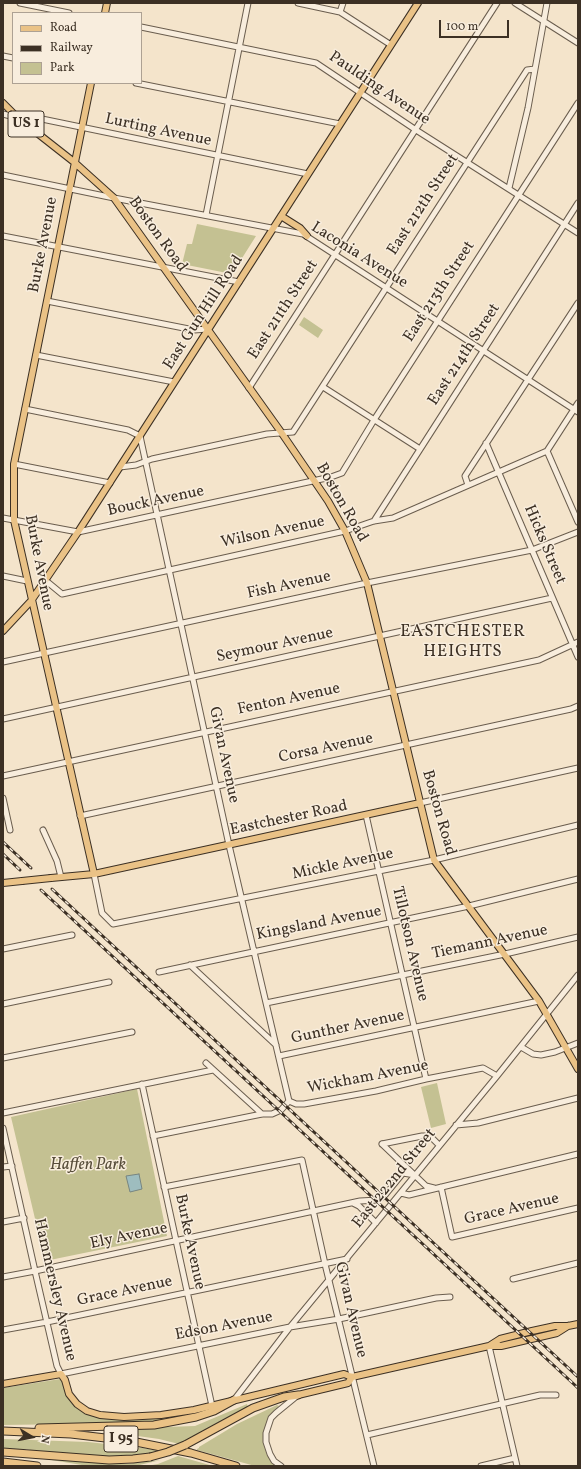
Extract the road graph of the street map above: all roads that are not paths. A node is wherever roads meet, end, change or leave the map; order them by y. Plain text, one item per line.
1 (20, 3) edge
2 (248, 3) edge
3 (298, 3) edge
4 (343, 3) edge
5 (418, 3) edge
6 (497, 3) edge
7 (515, 3) edge
8 (547, 3) edge
9 (65, 12) edge
10 (340, 12) junction
11 (544, 22) junction
12 (142, 27) edge
13 (578, 43) edge
14 (391, 45) junction
15 (239, 47) junction
16 (535, 69) junction
17 (90, 84) edge
18 (141, 84) edge
19 (361, 93) junction
20 (228, 102) junction
21 (3, 103) edge
22 (578, 103) edge
23 (3, 114) edge
24 (18, 118) junction
25 (340, 124) junction
26 (81, 128) junction
27 (416, 130) junction
28 (217, 156) junction
29 (74, 162) junction
30 (466, 162) junction
31 (308, 174) junction
32 (3, 175) edge
33 (509, 188) junction
34 (69, 189) junction
35 (518, 195) junction
36 (114, 198) junction
37 (578, 203) edge
38 (206, 215) junction
39 (281, 216) junction
40 (564, 224) junction
41 (274, 228) junction
42 (578, 233) edge
43 (3, 236) edge
44 (306, 236) junction
45 (57, 247) junction
46 (335, 255) junction
47 (164, 267) junction
48 (238, 282) junction
49 (386, 288) junction
50 (47, 301) junction
51 (578, 303) edge
52 (437, 321) junction
53 (208, 329) junction
54 (483, 351) junction
55 (36, 355) junction
56 (528, 380) junction
57 (174, 382) junction
58 (323, 387) junction
59 (249, 388) junction
60 (578, 402) edge
61 (25, 409) junction
62 (576, 411) edge
63 (374, 420) junction
64 (281, 432) junction
65 (140, 436) junction
66 (486, 443) junction
67 (420, 449) junction
68 (547, 451) junction
69 (146, 462) junction
70 (14, 464) junction
71 (120, 467) junction
72 (499, 472) junction
73 (315, 480) junction
74 (110, 483) junction
75 (468, 484) junction
76 (157, 515) junction
77 (3, 518) edge
78 (14, 520) junction
79 (374, 521) junction
80 (578, 522) edge
81 (346, 530) junction
82 (78, 532) junction
83 (578, 532) edge
84 (532, 550) junction
85 (169, 569) junction
86 (3, 576) edge
87 (45, 580) junction
88 (27, 581) junction
89 (367, 583) junction
90 (552, 598) junction
91 (31, 601) junction
92 (181, 623) junction
93 (3, 631) edge
94 (381, 636) junction
95 (575, 643) edge
96 (44, 653) junction
97 (578, 657) edge
98 (3, 662) edge
99 (193, 677) junction
100 (394, 690) junction
101 (578, 706) edge
102 (56, 707) junction
103 (3, 719) edge
104 (205, 732) junction
105 (406, 745) junction
106 (68, 762) junction
107 (578, 768) edge
108 (3, 776) edge
109 (216, 786) junction
110 (3, 798) edge
111 (420, 803) junction
112 (366, 815) junction
113 (80, 816) junction
114 (578, 825) edge
115 (10, 830) dead end
116 (43, 830) dead end
117 (229, 845) junction
118 (434, 860) junction
119 (378, 871) junction
120 (94, 874) junction
121 (61, 877) junction
122 (578, 879) edge
123 (3, 883) edge
124 (242, 900) junction
125 (469, 906) junction
126 (390, 923) junction
127 (112, 924) joint
128 (72, 935) dead end
129 (578, 936) edge
130 (3, 949) edge
131 (253, 951) junction
132 (505, 954) junction
133 (190, 965) junction
134 (158, 972) dead end
135 (403, 975) junction
136 (578, 975) edge
137 (109, 982) dead end
138 (539, 1001) junction
139 (3, 1004) edge
140 (266, 1004) junction
141 (547, 1013) junction
142 (415, 1028) junction
143 (132, 1032) dead end
144 (578, 1043) edge
145 (276, 1045) junction
146 (520, 1047) junction
147 (566, 1048) junction
148 (278, 1056) junction
149 (3, 1058) edge
150 (206, 1063) dead end
151 (578, 1069) edge
152 (213, 1070) junction
153 (497, 1076) junction
154 (426, 1079) junction
155 (142, 1084) junction
156 (578, 1098) edge
157 (289, 1101) junction
158 (3, 1113) edge
159 (262, 1114) junction
160 (456, 1125) junction
161 (3, 1128) edge
162 (153, 1136) junction
163 (439, 1146) junction
164 (578, 1154) edge
165 (12, 1166) junction
166 (3, 1167) edge
167 (415, 1175) junction
168 (441, 1186) junction
169 (164, 1187) junction
170 (434, 1188) junction
171 (401, 1193) junction
172 (353, 1204) junction
173 (578, 1208) edge
174 (315, 1212) junction
175 (24, 1218) junction
176 (3, 1222) edge
177 (376, 1223) junction
178 (176, 1241) junction
179 (347, 1259) junction
180 (578, 1263) edge
181 (325, 1264) junction
182 (35, 1271) junction
183 (3, 1277) edge
184 (513, 1279) dead end
185 (329, 1280) junction
186 (187, 1293) junction
187 (450, 1297) dead end
188 (339, 1319) junction
189 (48, 1322) junction
190 (578, 1324) edge
191 (290, 1327) junction
192 (3, 1330) edge
193 (199, 1346) junction
194 (489, 1346) junction
195 (60, 1374) junction
196 (352, 1377) junction
197 (3, 1384) edge
198 (556, 1395) dead end
199 (298, 1396) junction
200 (234, 1400) junction
201 (502, 1404) junction
202 (212, 1406) junction
203 (3, 1431) edge
204 (367, 1435) junction
205 (3, 1452) edge
206 (515, 1458) junction
207 (3, 1462) edge
208 (37, 1466) edge
209 (236, 1466) edge
210 (281, 1466) edge
211 (374, 1466) edge
212 (481, 1466) edge
213 (517, 1466) edge

1 - 9 street
2 - 15 street
3 - 10 street
4 - 10 street
5 - 14 main road, East Gun Hill Road
6 - 27 street, East 211th Street
7 - 11 street
8 - 11 street
10 - 14 street
11 - 13 street
11 - 16 street
12 - 15 street, Paulding Avenue
14 - 19 main road, East Gun Hill Road
15 - 19 street, Paulding Avenue
15 - 20 street
16 - 30 street, East 212th Street
16 - 33 street
17 - 26 main road, Burke Avenue
18 - 20 street
19 - 25 main road, East Gun Hill Road
19 - 27 street, Paulding Avenue
20 - 25 street
20 - 28 street
21 - 24 main road, Boston Road / US 1
22 - 35 street, East 213th Street
23 - 24 street, Lurting Avenue
24 - 26 street, Lurting Avenue
24 - 29 main road, Boston Road / US 1
25 - 31 main road, East Gun Hill Road
26 - 28 street, Lurting Avenue
26 - 29 main road, Burke Avenue
27 - 30 street, Paulding Avenue
27 - 46 street, East 211th Street
28 - 31 street, Lurting Avenue
28 - 38 street
29 - 34 main road, Burke Avenue
29 - 36 main road, Boston Road / US 1
30 - 33 street, Paulding Avenue
30 - 49 street, East 212th Street
31 - 39 main road, East Gun Hill Road
32 - 34 street, Laconia Avenue
33 - 35 street, Paulding Avenue
34 - 36 street, Laconia Avenue
34 - 45 main road, Burke Avenue
35 - 40 street, Paulding Avenue
35 - 52 street, East 213th Street
36 - 38 street, Laconia Avenue
36 - 47 main road, Boston Road / US 1
37 - 40 street, East 214th Street
38 - 41 street, Laconia Avenue
39 - 41 main road, East Gun Hill Road
39 - 44 main road
40 - 42 street, Paulding Avenue
40 - 54 street, East 214th Street
41 - 44 street, Laconia Avenue
41 - 48 main road, East Gun Hill Road
43 - 45 street
44 - 46 street, Laconia Avenue
45 - 47 street
45 - 50 main road, Burke Avenue
46 - 49 street, Laconia Avenue
46 - 59 street, East 211th Street
47 - 48 street
47 - 53 main road, Boston Road / US 1
48 - 53 main road, East Gun Hill Road
49 - 52 street, Laconia Avenue
49 - 58 street, East 212th Street
50 - 53 street
50 - 55 main road, Burke Avenue
51 - 56 street
52 - 54 street, Laconia Avenue
52 - 63 street, East 213th Street
53 - 57 main road, East Gun Hill Road
53 - 59 main road, Boston Road / US 1
54 - 56 street, Laconia Avenue
54 - 67 street, East 214th Street
55 - 57 street
55 - 61 main road, Burke Avenue
56 - 62 street, Laconia Avenue
56 - 66 street
57 - 65 main road, East Gun Hill Road
58 - 63 street
58 - 64 street, East 212th Street
59 - 64 main road, Boston Road / US 1
60 - 62 street
61 - 65 street
61 - 70 main road, Burke Avenue
62 - 68 street
63 - 67 street
63 - 73 street, East 213th Street
64 - 69 street
64 - 73 main road, Boston Road / US 1
65 - 69 street, Givan Avenue
65 - 71 main road, East Gun Hill Road
66 - 72 street, Hicks Street
66 - 75 street
67 - 79 street, East 214th Street
68 - 72 street, Wilson Avenue
68 - 80 street
69 - 71 street
69 - 76 street, Givan Avenue
70 - 74 street
70 - 78 main road, Burke Avenue
71 - 74 main road, East Gun Hill Road
72 - 75 street, Wilson Avenue
72 - 84 street, Hicks Street
73 - 76 street, Bouck Avenue
73 - 81 main road, Boston Road / US 1
74 - 82 main road, East Gun Hill Road
75 - 79 street, Wilson Avenue
76 - 82 street, Bouck Avenue
76 - 85 street, Givan Avenue
77 - 78 street, Bouck Avenue
78 - 82 street, Bouck Avenue
78 - 88 main road, Burke Avenue
79 - 81 street, Wilson Avenue
81 - 85 street, Wilson Avenue
81 - 89 main road, Boston Road / US 1
82 - 87 main road, East Gun Hill Road
83 - 84 street, Fish Avenue
84 - 89 street, Fish Avenue
84 - 90 street, Hicks Street
85 - 87 street, Wilson Avenue
85 - 92 street, Givan Avenue
86 - 88 street
87 - 91 main road, East Gun Hill Road
88 - 91 main road, Burke Avenue
89 - 92 street, Fish Avenue
89 - 94 main road, Boston Road / US 1
90 - 94 street, Seymour Avenue
90 - 95 street, Hicks Street
91 - 93 main road, East Gun Hill Road
91 - 96 main road, Burke Avenue
92 - 96 street, Fish Avenue
92 - 99 street, Givan Avenue
94 - 99 street, Seymour Avenue
94 - 100 main road, Boston Road / US 1
95 - 97 street, Hicks Street
95 - 100 street, Fenton Avenue
96 - 98 street, Fish Avenue
96 - 102 main road, Burke Avenue
99 - 102 street, Seymour Avenue
99 - 104 street, Givan Avenue
100 - 104 street, Fenton Avenue
100 - 105 main road, Boston Road / US 1
101 - 105 street, Corsa Avenue
102 - 103 street, Seymour Avenue
102 - 106 main road, Burke Avenue
104 - 106 street, Fenton Avenue
104 - 109 street, Givan Avenue
105 - 109 street, Corsa Avenue
105 - 111 main road, Boston Road / US 1
106 - 108 street, Fenton Avenue
106 - 113 main road, Burke Avenue
107 - 111 street, Eastchester Road
109 - 113 street, Corsa Avenue
109 - 117 street, Givan Avenue
110 - 115 street
111 - 112 main road, Eastchester Road
111 - 118 main road, Boston Road / US 1
112 - 117 main road, Eastchester Road
112 - 119 street, Tillotson Avenue
113 - 120 main road, Burke Avenue
114 - 118 street, Mickle Avenue
116 - 121 street
117 - 120 main road, Eastchester Road
117 - 124 street, Givan Avenue
118 - 119 street, Mickle Avenue
118 - 125 main road, Boston Road / US 1
119 - 124 street, Mickle Avenue
119 - 126 street, Tillotson Avenue
120 - 121 main road, Eastchester Road
120 - 127 street, Burke Avenue
121 - 123 main road, Eastchester Road, bridge
122 - 125 street, Kingsland Avenue
124 - 127 street, Mickle Avenue
124 - 131 street, Givan Avenue
125 - 126 street, Kingsland Avenue
125 - 132 main road, Boston Road / US 1
126 - 131 street, Kingsland Avenue
126 - 135 street, Tillotson Avenue
128 - 130 street
129 - 132 street, Tiemann Avenue
131 - 133 street, Kingsland Avenue
131 - 140 street, Givan Avenue
132 - 135 street, Tiemann Avenue
132 - 138 main road, Boston Road / US 1
133 - 134 street, Kingsland Avenue
133 - 145 street
135 - 140 street, Tiemann Avenue
135 - 142 street, Tillotson Avenue
136 - 141 street, East 222nd Street
137 - 139 street
138 - 141 main road, Boston Road / US 1
138 - 142 street, Gunther Avenue
140 - 145 street, Givan Avenue
141 - 146 street, East 222nd Street
141 - 147 main road, Boston Road / US 1
142 - 148 street, Gunther Avenue
142 - 154 street, Tillotson Avenue
143 - 149 street
144 - 147 street
145 - 148 street, Givan Avenue
146 - 147 street
146 - 153 street, East 222nd Street
147 - 151 main road, Boston Road / US 1
148 - 157 street, Givan Avenue
150 - 152 street
152 - 155 street
152 - 159 street
153 - 154 street, Wickham Avenue
153 - 160 street, East 222nd Street
154 - 157 street, Wickham Avenue
155 - 158 street
155 - 162 street, Burke Avenue
156 - 160 street
157 - 159 street, Wickham Avenue
159 - 162 street, Wickham Avenue
160 - 163 street, East 222nd Street
161 - 165 street, Hammersley Avenue
162 - 169 street, Burke Avenue
163 - 167 street, East 222nd Street
163 - 167 street
164 - 168 street
165 - 166 street
165 - 175 street, Hammersley Avenue
167 - 170 street
167 - 171 street, East 222nd Street
167 - 172 street, Ely Avenue
168 - 170 street
168 - 173 street, Grace Avenue
169 - 174 street, Givan Avenue
169 - 178 street, Burke Avenue
170 - 171 street
171 - 177 street, East 222nd Street
172 - 174 street, Ely Avenue
172 - 177 street
174 - 178 street, Ely Avenue
174 - 181 street, Givan Avenue
175 - 176 street
175 - 182 street, Hammersley Avenue
177 - 179 street, East 222nd Street
178 - 182 street, Ely Avenue
178 - 186 street, Burke Avenue
179 - 181 street, Grace Avenue
179 - 185 street, East 222nd Street
180 - 184 street
181 - 185 street, Givan Avenue
181 - 186 street, Grace Avenue
182 - 183 street, Ely Avenue
182 - 189 street, Hammersley Avenue
185 - 188 street, Givan Avenue
185 - 191 street, East 222nd Street
186 - 189 street, Grace Avenue
186 - 193 street, Burke Avenue
187 - 188 street, Edson Avenue
188 - 191 street, Edson Avenue
188 - 196 street, Givan Avenue
189 - 192 street, Grace Avenue
189 - 195 street, Hammersley Avenue
190 - 194 main road
191 - 193 street, Edson Avenue
191 - 200 street, East 222nd Street
193 - 195 street, Edson Avenue
193 - 202 street, Burke Avenue
194 - 196 main road
194 - 201 street
195 - 197 main road, Edson Avenue
195 - 202 main road, Hammersley Avenue
196 - 199 main road
196 - 200 main road, Hammersley Avenue
196 - 204 street, Givan Avenue
198 - 201 street
199 - 205 highway, bridge
199 - 210 street
200 - 202 main road, Hammersley Avenue
200 - 203 highway
201 - 204 street
201 - 206 street
203 - 209 highway, I 95
204 - 211 street, Givan Avenue
206 - 212 street
206 - 213 street
207 - 208 highway

